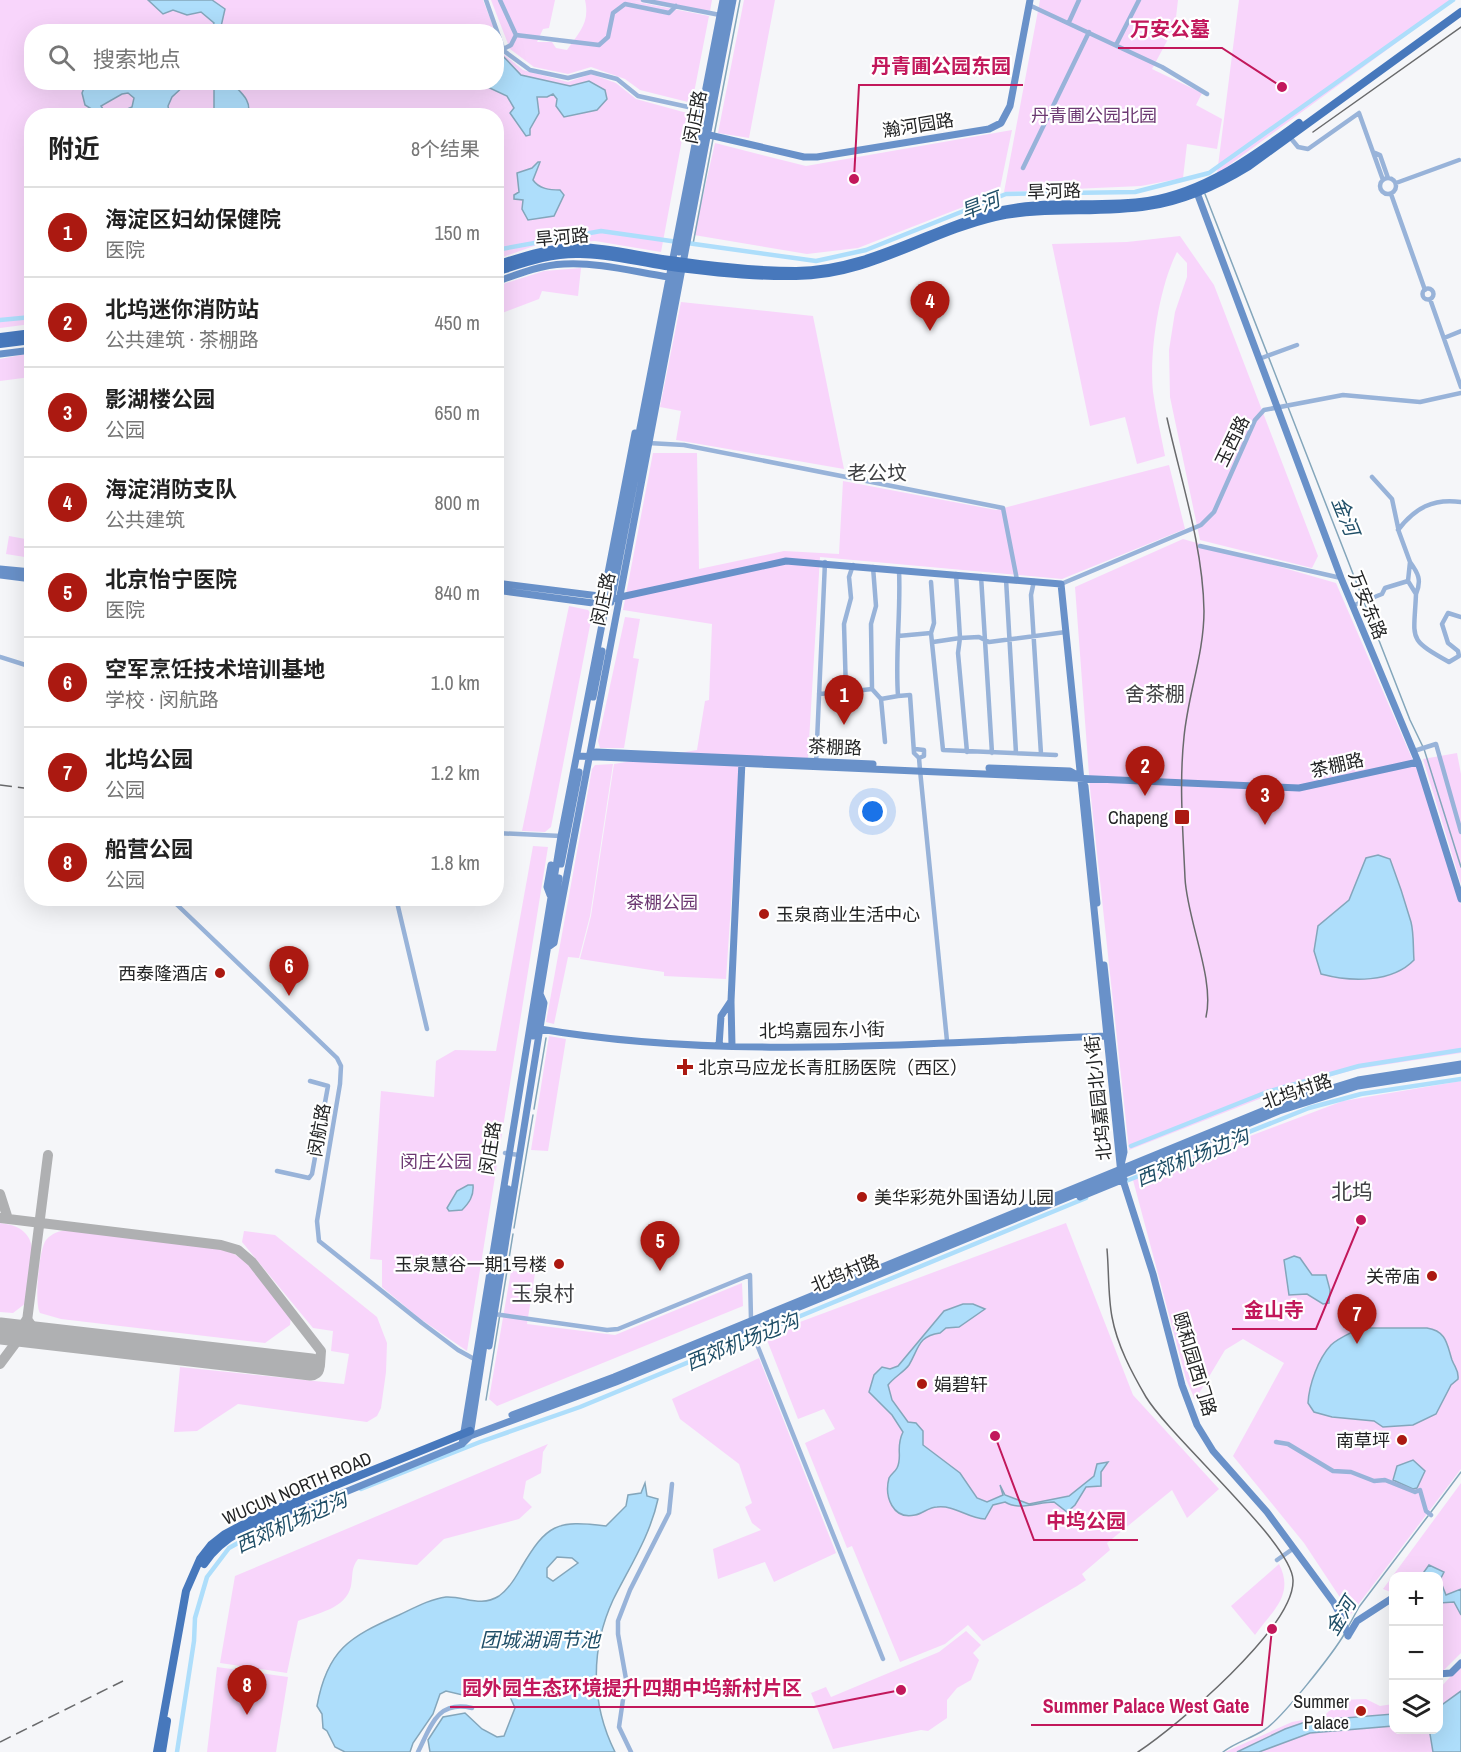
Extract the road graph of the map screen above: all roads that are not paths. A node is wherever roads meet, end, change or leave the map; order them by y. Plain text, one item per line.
1 (486, 0) edge
2 (500, 0) edge
3 (643, 0) edge
4 (718, 0) edge
5 (723, 0) edge
6 (728, 0) edge
7 (733, 0) edge
8 (1079, 0) edge
9 (1139, 0) edge
10 (1030, 3) edge
11 (676, 6) junction
12 (1461, 7) edge
13 (1461, 12) edge
14 (718, 14) junction
15 (1069, 22) junction
16 (494, 24) edge
17 (1089, 32) junction
18 (516, 35) junction
19 (1116, 45) junction
20 (504, 51) joint
21 (1207, 94) dead end
22 (699, 109) junction
23 (709, 135) junction
24 (1289, 136) junction
25 (1459, 160) dead end
26 (1023, 168) dead end
27 (1386, 179) junction
28 (1396, 183) junction
29 (1201, 188) junction
30 (1391, 194) junction
31 (680, 238) junction
32 (504, 263) edge
33 (675, 264) junction
34 (504, 269) edge
35 (667, 277) junction
36 (504, 279) edge
37 (1461, 332) edge
38 (0, 337) edge
39 (24, 337) edge
40 (24, 338) edge
41 (1444, 338) junction
42 (669, 341) junction
43 (0, 344) edge
44 (1297, 345) dead end
45 (661, 350) junction
46 (24, 351) edge
47 (0, 354) edge
48 (1265, 357) junction
49 (1461, 387) edge
50 (1461, 393) edge
51 (1279, 405) junction
52 (646, 443) junction
53 (1372, 477) dead end
54 (1461, 502) edge
55 (1398, 530) junction
56 (1200, 546) dead end
57 (825, 562) junction
58 (1410, 562) junction
59 (853, 565) junction
60 (873, 566) junction
61 (899, 568) junction
62 (0, 569) edge
63 (24, 571) edge
64 (956, 574) junction
65 (0, 575) edge
66 (981, 576) junction
67 (24, 578) edge
68 (1341, 578) junction
69 (1006, 579) junction
70 (1017, 580) junction
71 (1034, 581) junction
72 (1408, 581) junction
73 (931, 582) dead end
74 (504, 584) edge
75 (1061, 584) junction
76 (504, 591) edge
77 (1416, 594) junction
78 (609, 599) junction
79 (1356, 604) junction
80 (1461, 617) edge
81 (1066, 632) junction
82 (931, 633) junction
83 (897, 636) junction
84 (960, 638) junction
85 (1035, 638) junction
86 (984, 639) junction
87 (1010, 640) junction
88 (933, 642) junction
89 (0, 657) edge
90 (24, 664) edge
91 (588, 689) junction
92 (872, 689) junction
93 (846, 692) junction
94 (819, 694) junction
95 (898, 696) junction
96 (881, 699) junction
97 (885, 742) dead end
98 (915, 749) junction
99 (1417, 750) junction
100 (967, 752) junction
101 (992, 753) junction
102 (1016, 753) junction
103 (1041, 754) junction
104 (1056, 755) dead end
105 (582, 756) junction
106 (742, 761) junction
107 (1418, 762) junction
108 (816, 764) junction
109 (919, 765) junction
110 (1081, 777) junction
111 (1461, 832) edge
112 (504, 833) edge
113 (559, 836) junction
114 (1461, 899) edge
115 (178, 906) edge
116 (398, 906) edge
117 (545, 946) junction
118 (731, 1001) junction
119 (427, 1029) dead end
120 (537, 1029) junction
121 (1109, 1036) junction
122 (947, 1041) junction
123 (719, 1046) junction
124 (732, 1046) junction
125 (1461, 1064) edge
126 (1461, 1070) edge
127 (309, 1081) dead end
128 (512, 1153) junction
129 (277, 1171) dead end
130 (1122, 1174) junction
131 (1057, 1201) junction
132 (498, 1314) junction
133 (752, 1330) junction
134 (479, 1360) junction
135 (466, 1437) junction
136 (1276, 1442) dead end
137 (672, 1484) dead end
138 (1430, 1514) dead end
139 (1294, 1548) junction
140 (1277, 1560) dead end
141 (1389, 1600) edge
142 (1342, 1618) junction
143 (1355, 1619) junction
144 (883, 1659) dead end
145 (1461, 1663) edge
146 (1443, 1674) edge
147 (472, 1708) dead end
148 (155, 1752) edge
149 (163, 1752) edge
150 (418, 1752) edge
151 (631, 1752) edge

1 - 16 street
2 - 18 street
3 - 11 street
4 - 14 street, 闵庄路
5 - 14 street, 闵庄路
6 - 23 street, 闵庄路
7 - 23 street, 闵庄路
8 - 15 street
9 - 19 street
10 - 15 street
10 - 23 street, 瀚河园路
11 - 14 street
11 - 18 street
12 - 29 main road, 旱河路
13 - 24 main road, 旱河路
14 - 22 street, 闵庄路
15 - 17 street
17 - 19 street
17 - 26 street
18 - 20 street
19 - 21 street
20 - 22 street
22 - 23 street
22 - 31 street, 闵庄路
23 - 31 street, 闵庄路
24 - 27 street
24 - 29 main road, 旱河路
25 - 28 street
27 - 28 street
27 - 30 street
28 - 30 street
29 - 33 main road, 旱河路
29 - 48 street, 万安东路
30 - 41 street
31 - 33 street, 闵庄路
32 - 33 main road, 旱河路
33 - 34 main road, 旱河路
33 - 35 street
33 - 42 street, 闵庄路
33 - 45 street, 闵庄路
35 - 36 street, 旱河路
35 - 78 street, 闵庄路
37 - 41 street
38 - 39 main road
40 - 43 main road
41 - 49 street
42 - 45 street
42 - 52 street, 闵庄路
44 - 48 street
45 - 52 street, 闵庄路
46 - 47 street
48 - 51 street, 万安东路
50 - 51 street
51 - 68 street, 万安东路
51 - 75 street, 玉西路
52 - 70 street
52 - 78 street, 闵庄路
53 - 55 street
54 - 55 street
55 - 58 street
56 - 68 street
57 - 59 street
57 - 78 street
57 - 94 street
58 - 72 street
58 - 77 street
59 - 60 street
59 - 93 street
60 - 61 street
60 - 92 street
61 - 64 street
61 - 83 street
62 - 63 street
64 - 66 street
64 - 84 street
65 - 67 street
66 - 69 street
66 - 86 street
68 - 79 street, 万安东路
69 - 70 street
69 - 87 street
70 - 71 street
71 - 75 street
71 - 85 street
72 - 77 street
72 - 79 street
73 - 82 street
74 - 78 street
75 - 81 street, 北坞嘉园北小街
76 - 78 street
77 - 80 street
78 - 91 street, 闵庄路
78 - 105 street, 闵庄路
79 - 99 street, 万安东路
81 - 85 street
81 - 110 street, 北坞嘉园北小街
82 - 83 street
82 - 88 street
83 - 95 street
84 - 86 street
84 - 88 street
84 - 100 street
85 - 87 street
85 - 103 street
86 - 87 street
86 - 101 street
87 - 102 street
88 - 100 street
89 - 90 street
91 - 105 street, 闵庄路
91 - 113 street, 闵庄路
92 - 93 street
92 - 96 street
93 - 94 street
94 - 108 street
95 - 96 street
95 - 98 street
96 - 97 street
98 - 109 street
98 - 109 street
99 - 107 street, 万安东路
99 - 111 street
100 - 101 street
101 - 102 street
102 - 103 street
103 - 104 street
105 - 106 street, 茶棚路
105 - 113 street, 闵庄路
105 - 117 street, 闵庄路
106 - 108 street, 茶棚路
106 - 118 street
107 - 110 street, 茶棚路
107 - 114 street, 万安东路
108 - 109 street, 茶棚路
109 - 110 street, 茶棚路
109 - 122 street
110 - 121 street, 北坞嘉园北小街
112 - 113 street
113 - 117 street, 闵庄路
115 - 134 street, 闵航路
116 - 119 street
117 - 120 street, 闵庄路
117 - 128 street, 闵庄路
118 - 123 street
118 - 124 street
120 - 123 street, 北坞嘉园东小街
120 - 128 street, 闵庄路
121 - 122 street, 北坞嘉园东小街
121 - 130 street, 北坞嘉园北小街
122 - 124 street, 北坞嘉园东小街
123 - 124 street, 北坞嘉园东小街
125 - 130 street, 北坞村路
126 - 130 street, 北坞村路
127 - 129 street
128 - 132 street, 闵庄路
128 - 134 street, 闵庄路
130 - 131 street, 北坞村路
130 - 131 street, 北坞村路
130 - 133 street, 北坞村路
130 - 139 street, 颐和园西门路
131 - 133 street, 北坞村路
132 - 133 street
132 - 134 street, 闵庄路
133 - 135 street, 北坞村路
133 - 144 street
134 - 135 street, 闵庄路
135 - 148 main road, WUCUN NORTH ROAD
135 - 149 main road, WUCUN NORTH ROAD
136 - 138 street
137 - 151 street
139 - 140 street
139 - 142 street, 颐和园西门路
141 - 143 street
142 - 143 street
142 - 143 street, 颐和园西门路
145 - 146 street
147 - 150 street

